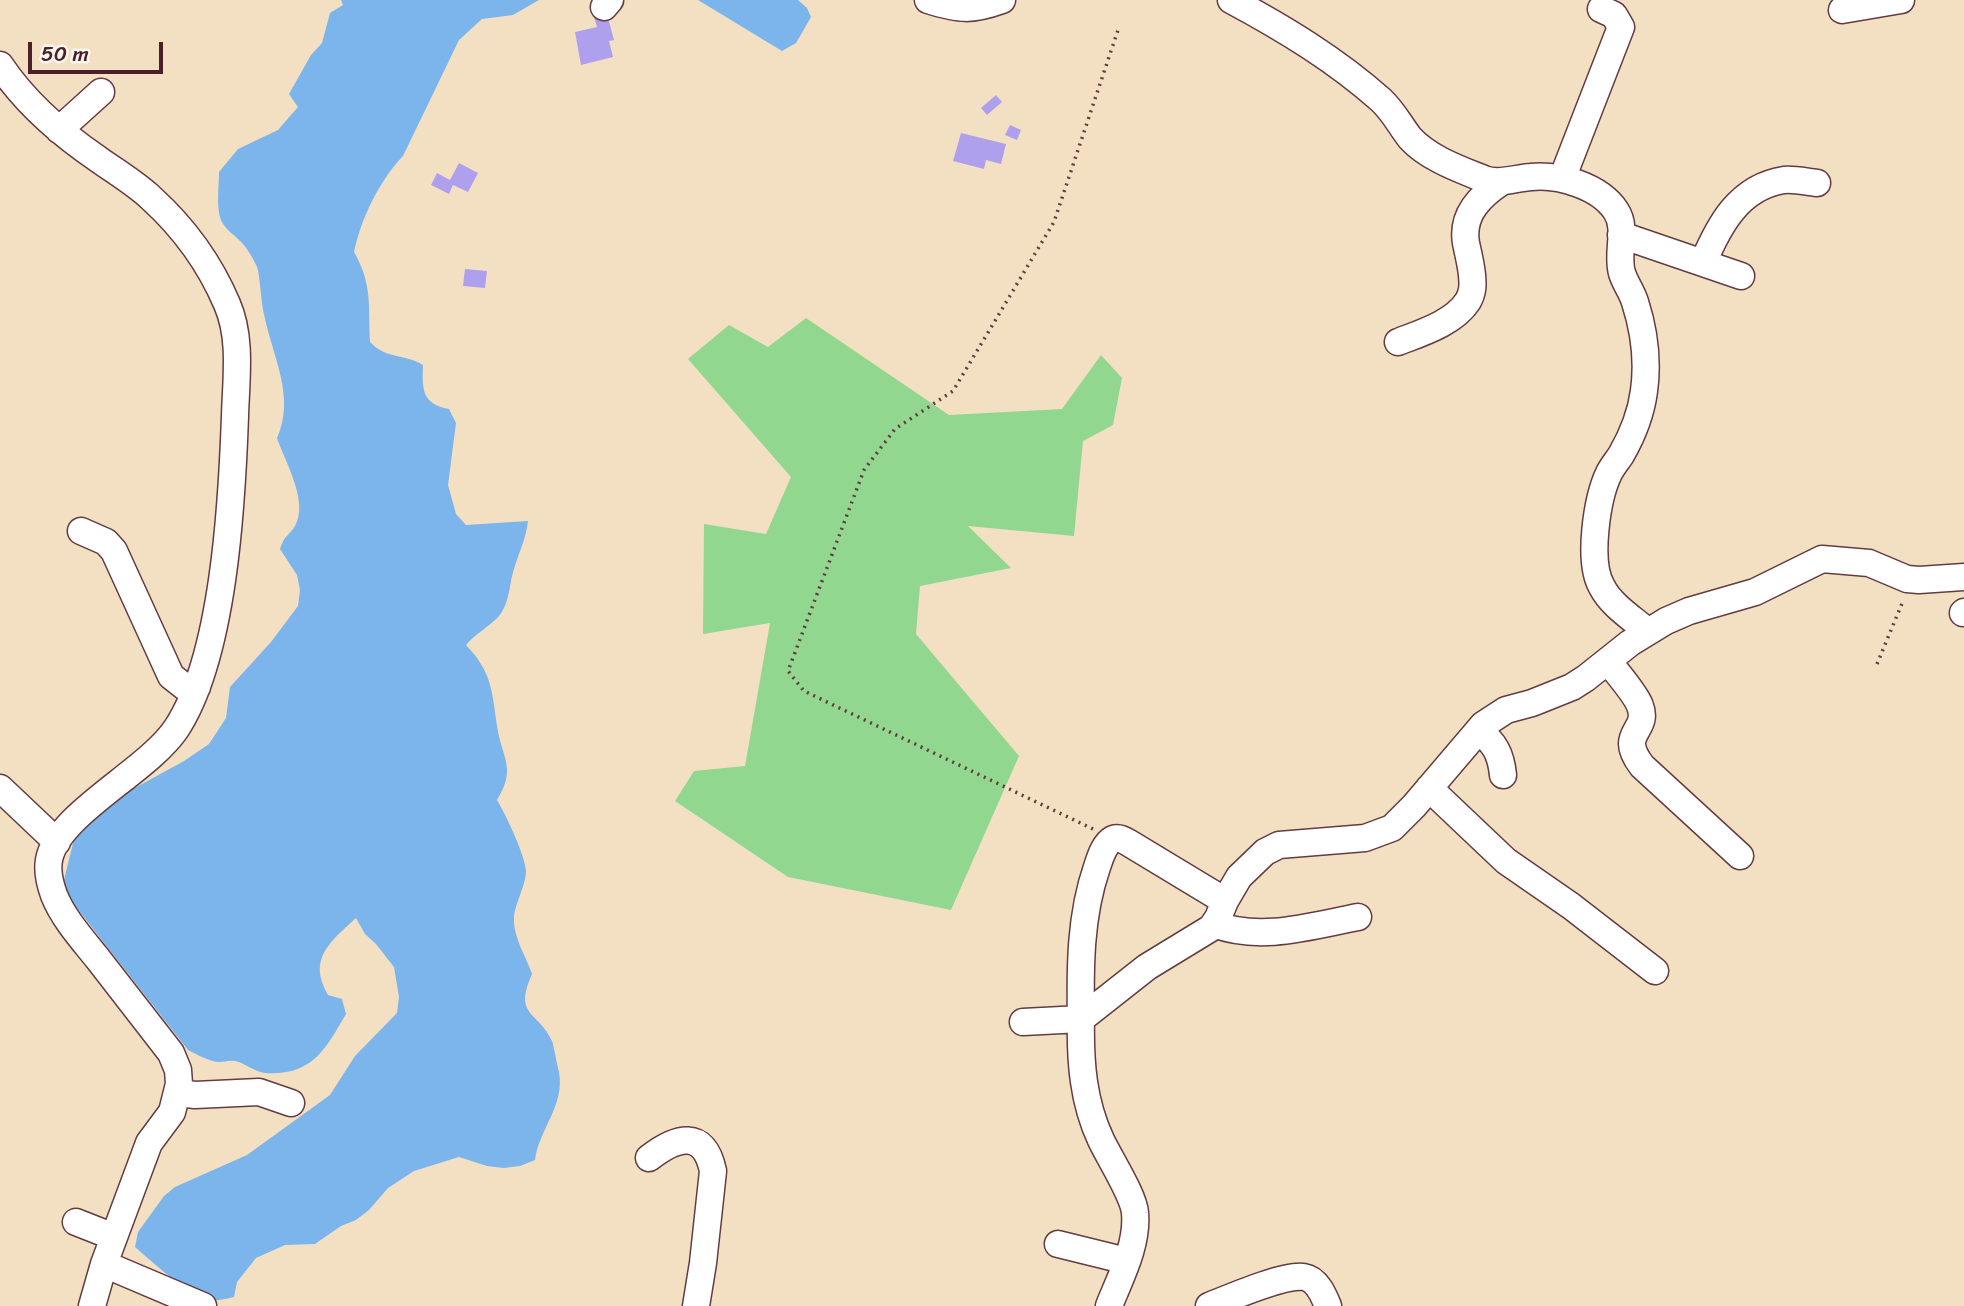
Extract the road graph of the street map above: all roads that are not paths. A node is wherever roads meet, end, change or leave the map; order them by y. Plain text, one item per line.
1 (928, 0) edge
2 (1002, 0) edge
3 (1231, 0) edge
4 (1901, 0) edge
5 (1601, 9) dead end
6 (1842, 10) dead end
7 (0, 65) edge
8 (101, 92) dead end
9 (58, 130) junction
10 (1562, 178) junction
11 (1503, 181) junction
12 (1817, 183) dead end
13 (1621, 235) junction
14 (1703, 263) junction
15 (1741, 276) dead end
16 (1398, 342) dead end
17 (81, 531) dead end
18 (1964, 577) edge
19 (1647, 631) junction
20 (1608, 661) junction
21 (197, 687) junction
22 (1478, 731) junction
23 (1503, 775) dead end
24 (0, 788) edge
25 (1429, 788) junction
26 (57, 842) junction
27 (1740, 856) dead end
28 (1219, 912) junction
29 (1358, 917) dead end
30 (1655, 971) dead end
31 (1081, 1019) junction
32 (1023, 1022) dead end
33 (178, 1093) junction
34 (291, 1103) dead end
35 (649, 1158) dead end
36 (76, 1222) dead end
37 (114, 1237) junction
38 (1058, 1244) dead end
39 (1127, 1261) junction
40 (104, 1264) junction
41 (1214, 1305) edge
42 (92, 1306) edge
43 (203, 1306) edge
44 (695, 1306) edge
45 (1109, 1306) edge
46 (1328, 1306) edge

1 - 2 street
3 - 11 street
4 - 6 street
5 - 10 street
7 - 9 street
8 - 9 street
9 - 21 street
10 - 11 street
10 - 13 street
11 - 16 street
12 - 14 street
13 - 14 street
13 - 19 street
14 - 15 street
17 - 21 street
18 - 19 street
19 - 20 street
20 - 22 street
20 - 27 street
21 - 26 street
22 - 23 street
22 - 25 street
24 - 26 street
25 - 28 street
25 - 30 street
26 - 33 street
28 - 29 street
28 - 31 street
28 - 31 street
31 - 32 street
31 - 39 street
33 - 34 street
33 - 37 street
35 - 44 street
36 - 37 street
37 - 40 street
38 - 39 street
39 - 45 street
40 - 42 street
40 - 43 street
41 - 46 street

